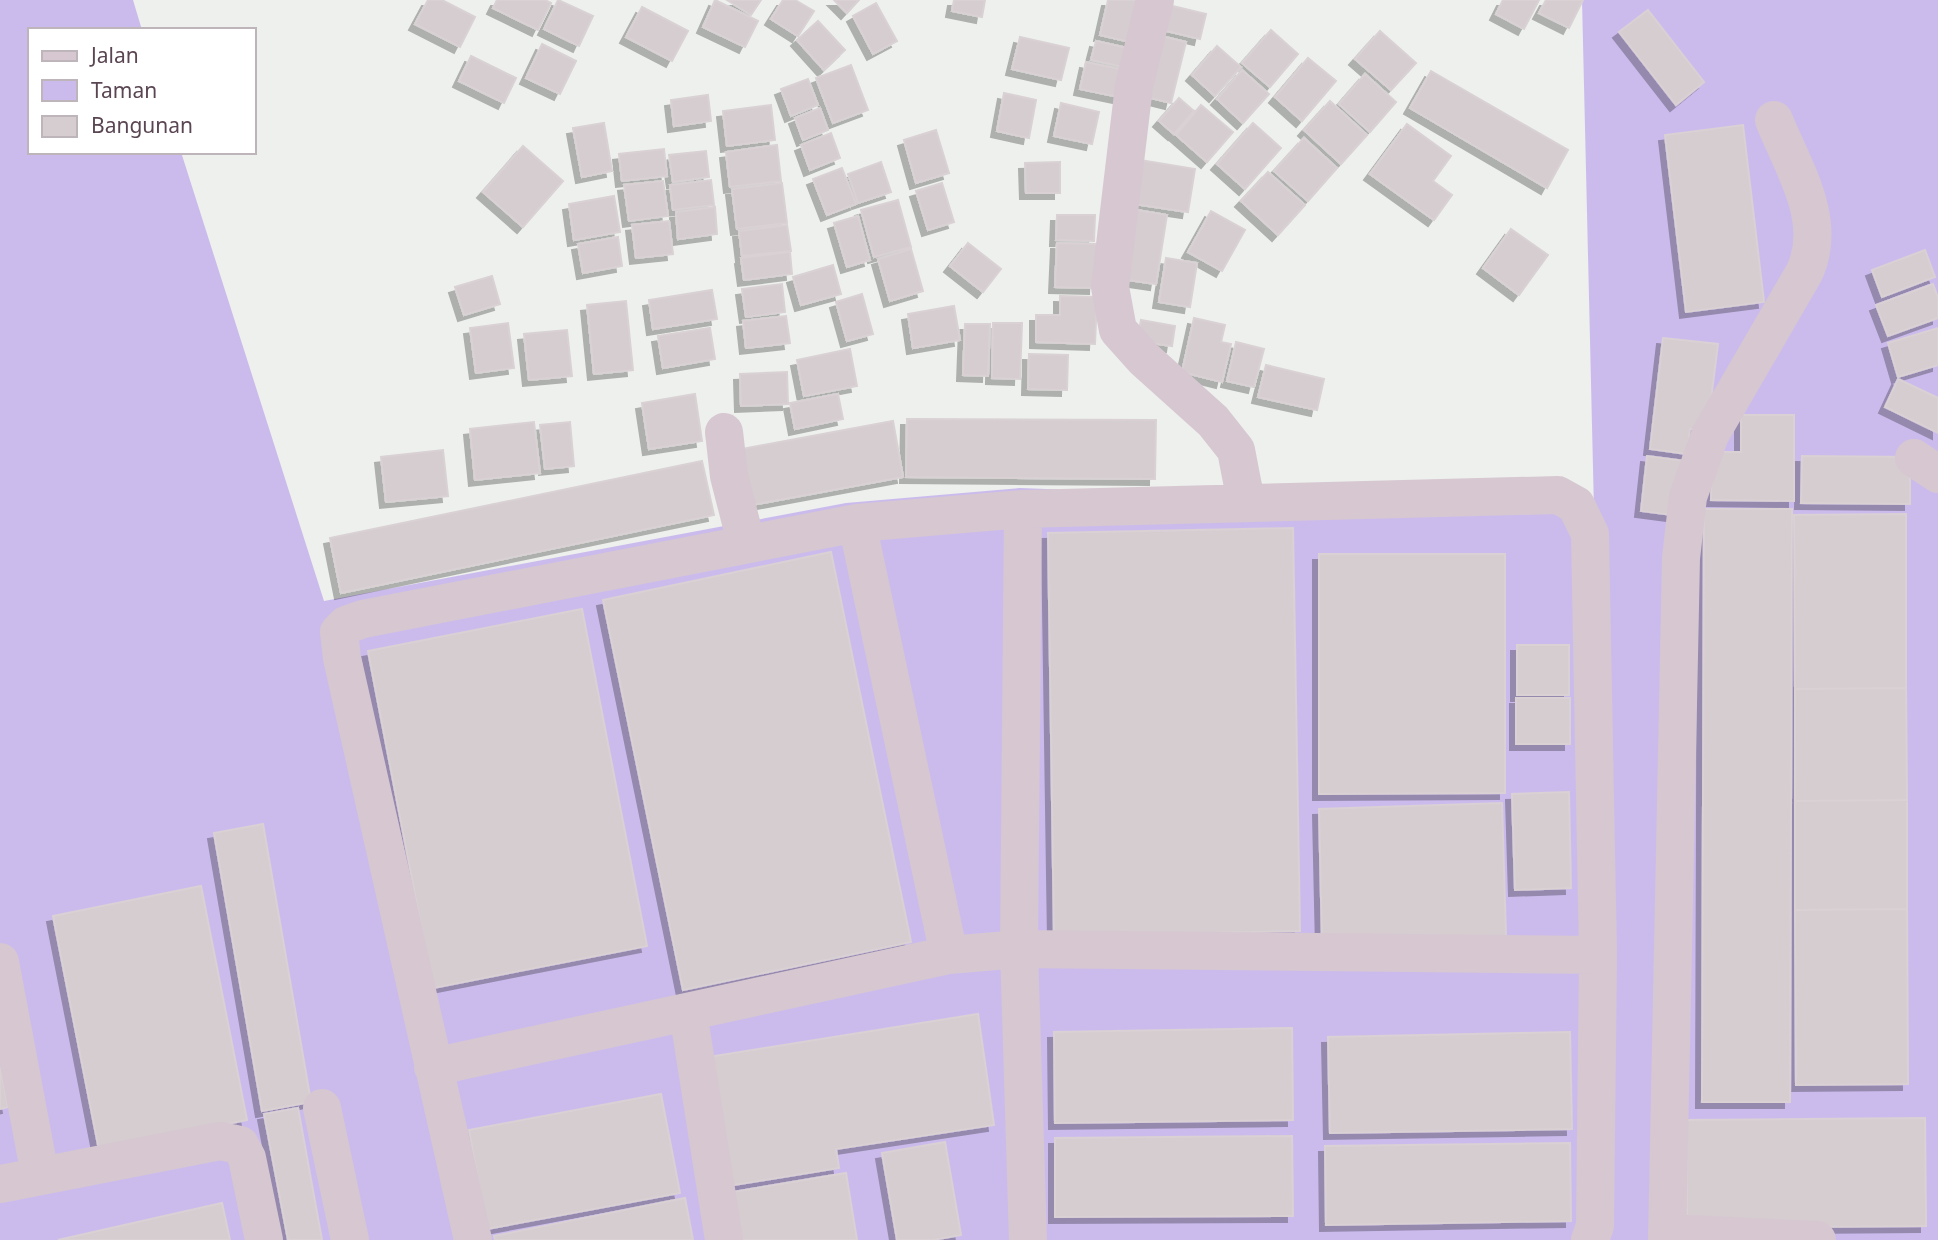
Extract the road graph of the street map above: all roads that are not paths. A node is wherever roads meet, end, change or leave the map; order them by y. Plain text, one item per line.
1 (1155, 0) edge
2 (1774, 120) dead end
3 (724, 432) dead end
4 (1246, 502) junction
5 (1023, 509) junction
6 (857, 523) junction
7 (746, 542) junction
8 (1019, 949) junction
9 (949, 955) junction
10 (1598, 955) junction
11 (0, 962) edge
12 (688, 1012) junction
13 (433, 1067) junction
14 (322, 1108) dead end
15 (40, 1175) junction
16 (0, 1184) edge
17 (1667, 1236) edge
18 (264, 1240) edge
19 (350, 1240) edge
20 (473, 1240) edge
21 (724, 1240) edge
22 (1028, 1240) edge
23 (1590, 1240) edge
24 (1817, 1240) edge

1 - 4 street
2 - 17 street
3 - 7 street
4 - 5 street
4 - 10 street
5 - 6 street
5 - 8 street
6 - 7 street
6 - 9 street
7 - 13 street
8 - 9 street
8 - 10 street
8 - 22 street
9 - 12 street
10 - 23 street
11 - 15 street
12 - 13 street
12 - 21 street
13 - 20 street
14 - 19 street
15 - 16 street
15 - 18 street
17 - 24 street

